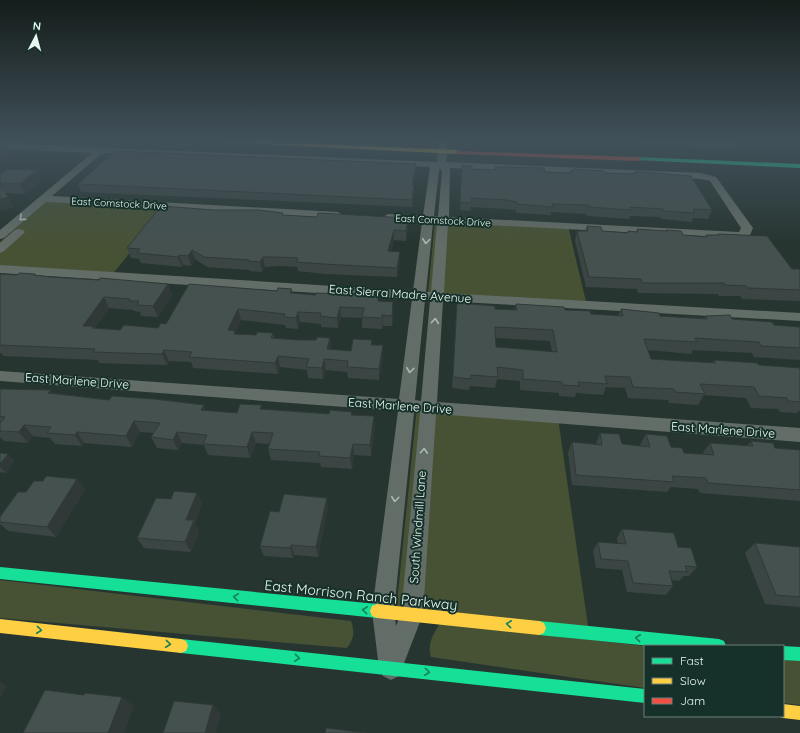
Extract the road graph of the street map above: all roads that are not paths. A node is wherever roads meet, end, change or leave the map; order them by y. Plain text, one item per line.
1 (71, 175) edge
2 (84, 175) edge
3 (446, 175) edge
4 (690, 175) edge
5 (44, 199) junction
6 (57, 200) junction
7 (349, 215) edge
8 (381, 217) edge
9 (435, 220) junction
10 (0, 236) edge
11 (0, 250) edge
12 (0, 269) edge
13 (420, 295) junction
14 (437, 296) junction
15 (800, 317) edge
16 (0, 376) edge
17 (406, 406) junction
18 (427, 408) junction
19 (800, 435) edge
20 (0, 573) edge
21 (383, 611) junction
22 (412, 614) junction
23 (0, 626) edge
24 (709, 645) edge
25 (784, 653) edge
26 (800, 654) edge
27 (391, 668) junction
28 (644, 696) edge
29 (784, 712) edge
30 (800, 713) edge

1 - 5 street
2 - 6 street
3 - 9 street, South Windmill Lane
4 - 9 street, East Comstock Drive
5 - 6 street, East Comstock Drive
5 -> 10 street
6 - 7 street, East Comstock Drive
6 - 11 street
8 - 9 street, East Comstock Drive
9 -> 13 street, South Windmill Lane
9 - 14 street, South Windmill Lane
12 - 13 street, East Sierra Madre Avenue
13 - 14 street, East Sierra Madre Avenue
13 -> 17 street, South Windmill Lane
14 - 15 street, East Sierra Madre Avenue
18 -> 14 street, South Windmill Lane
16 - 17 street, East Marlene Drive
17 - 18 street, East Marlene Drive
17 -> 21 street, South Windmill Lane
18 - 19 street, East Marlene Drive
22 -> 18 street, South Windmill Lane
21 -> 20 main road, East Morrison Ranch Parkway
21 - 22 main road, East Morrison Ranch Parkway
21 - 27 street, South Windmill Lane
24 -> 22 main road, East Morrison Ranch Parkway
22 - 27 street, South Windmill Lane
23 -> 27 main road
25 - 26 main road
27 -> 28 main road
29 - 30 main road

